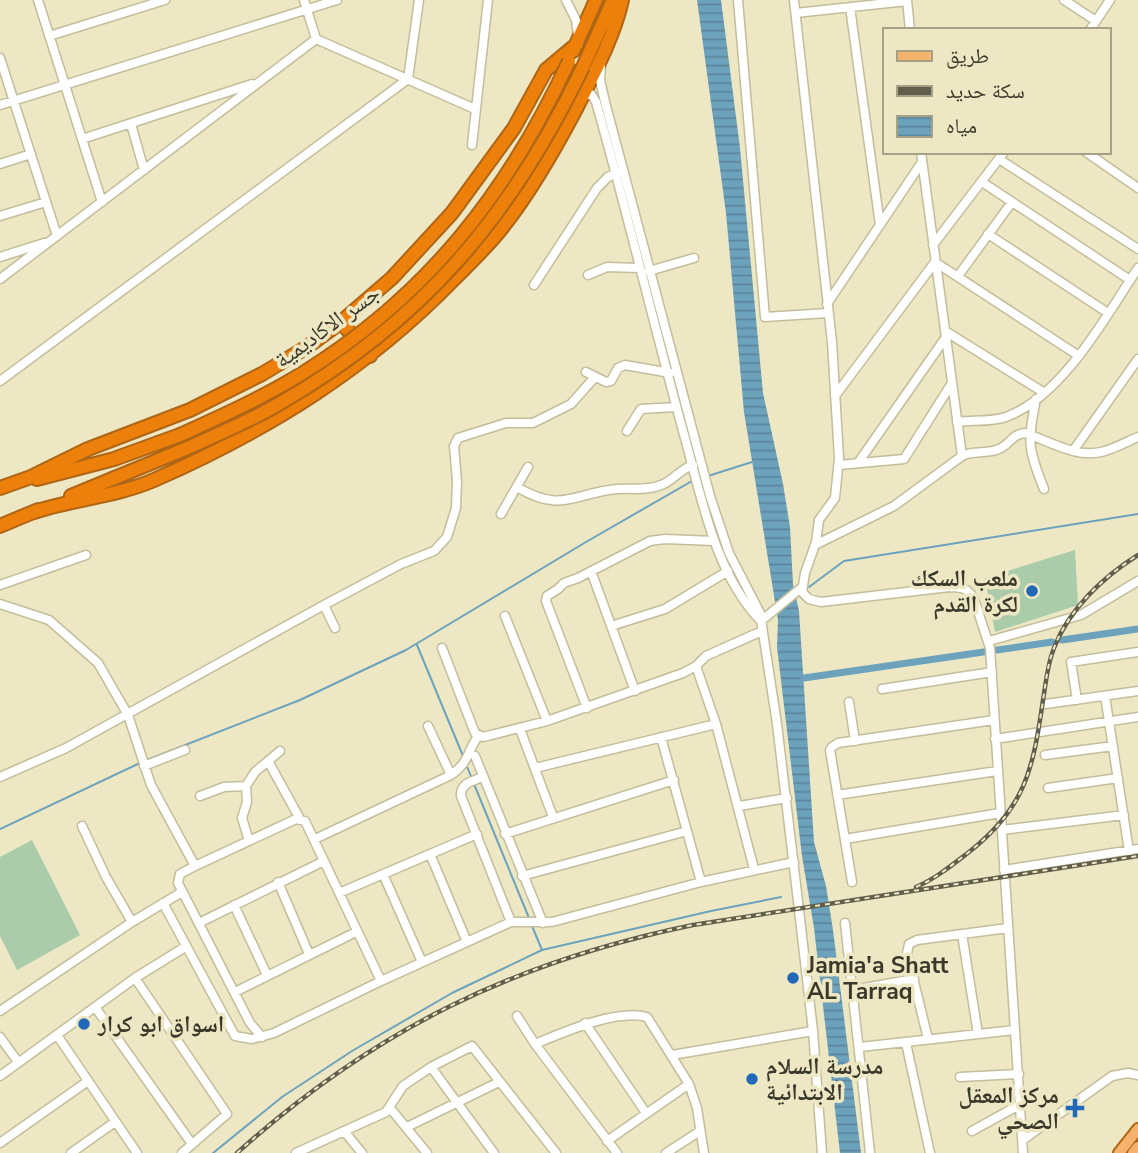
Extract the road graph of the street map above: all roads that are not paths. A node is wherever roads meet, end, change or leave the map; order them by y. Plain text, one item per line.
1 (38, 0) edge
2 (165, 0) edge
3 (304, 0) edge
4 (337, 0) edge
5 (419, 0) edge
6 (488, 0) edge
7 (566, 0) edge
8 (596, 0) edge
9 (613, 0) edge
10 (622, 0) edge
11 (738, 0) edge
12 (794, 0) edge
13 (907, 0) edge
14 (1064, 0) edge
15 (1110, 0) edge
16 (316, 3) edge
17 (850, 7) junction
18 (307, 9) junction
19 (796, 13) junction
20 (1096, 21) junction
21 (909, 28) edge
22 (1091, 28) edge
23 (49, 36) junction
24 (316, 38) junction
25 (608, 41) junction
26 (577, 43) junction
27 (0, 58) edge
28 (408, 79) junction
29 (261, 81) junction
30 (65, 85) junction
31 (582, 97) junction
32 (14, 100) junction
33 (0, 105) edge
34 (475, 108) junction
35 (131, 124) junction
36 (82, 139) junction
37 (472, 145) dead end
38 (31, 154) junction
39 (921, 154) edge
40 (1089, 154) edge
41 (1002, 156) edge
42 (922, 162) junction
43 (0, 164) edge
44 (144, 170) junction
45 (620, 171) junction
46 (982, 182) junction
47 (1138, 188) edge
48 (46, 202) junction
49 (102, 202) junction
50 (1012, 202) junction
51 (452, 213) junction
52 (0, 216) edge
53 (880, 225) junction
54 (988, 234) junction
55 (54, 238) junction
56 (933, 245) junction
57 (483, 249) junction
58 (1138, 249) edge
59 (0, 257) edge
60 (694, 258) dead end
61 (935, 262) junction
62 (1138, 268) edge
63 (644, 269) junction
64 (588, 275) dead end
65 (958, 276) junction
66 (0, 279) edge
67 (1130, 280) junction
68 (534, 285) dead end
69 (828, 309) junction
70 (1108, 313) junction
71 (341, 322) junction
72 (945, 334) junction
73 (370, 356) junction
74 (1079, 356) junction
75 (1138, 359) edge
76 (586, 372) dead end
77 (667, 373) junction
78 (677, 373) junction
79 (596, 377) junction
80 (0, 381) edge
81 (952, 383) junction
82 (1044, 393) junction
83 (835, 396) junction
84 (1036, 400) junction
85 (676, 407) junction
86 (957, 422) junction
87 (627, 431) dead end
88 (1029, 434) junction
89 (1138, 437) edge
90 (1073, 451) junction
91 (962, 456) junction
92 (858, 463) junction
93 (693, 465) junction
94 (839, 465) junction
95 (528, 467) dead end
96 (517, 487) junction
97 (1, 488) edge
98 (1044, 489) dead end
99 (31, 513) junction
100 (501, 514) dead end
101 (0, 526) edge
102 (714, 541) junction
103 (815, 545) junction
104 (86, 555) dead end
105 (591, 571) junction
106 (727, 571) junction
107 (1138, 581) edge
108 (0, 585) edge
109 (802, 588) junction
110 (0, 604) edge
111 (324, 605) junction
112 (505, 616) dead end
113 (611, 626) junction
114 (761, 626) junction
115 (335, 628) dead end
116 (990, 645) junction
117 (442, 648) dead end
118 (1138, 652) edge
119 (696, 666) junction
120 (991, 668) junction
121 (882, 689) dead end
122 (635, 691) junction
123 (1138, 691) edge
124 (1105, 695) junction
125 (1077, 700) junction
126 (849, 702) dead end
127 (1046, 704) dead end
128 (587, 708) junction
129 (128, 715) junction
130 (1138, 717) edge
131 (994, 720) junction
132 (547, 721) junction
133 (1109, 722) junction
134 (716, 724) junction
135 (428, 726) dead end
136 (520, 729) junction
137 (478, 736) junction
138 (661, 737) junction
139 (995, 739) junction
140 (855, 741) junction
141 (1113, 746) junction
142 (184, 750) dead end
143 (280, 751) dead end
144 (1045, 755) dead end
145 (475, 756) dead end
146 (268, 761) junction
147 (144, 766) junction
148 (535, 768) junction
149 (997, 771) junction
150 (451, 775) junction
151 (0, 777) edge
152 (483, 777) junction
153 (1118, 778) junction
154 (674, 780) junction
155 (246, 786) junction
156 (1048, 788) dead end
157 (837, 795) junction
158 (200, 796) dead end
159 (787, 798) junction
160 (738, 806) junction
161 (1000, 813) junction
162 (1124, 815) junction
163 (553, 817) junction
164 (300, 819) junction
165 (82, 827) dead end
166 (687, 831) junction
167 (1002, 831) junction
168 (477, 834) junction
169 (505, 834) junction
170 (315, 839) junction
171 (845, 839) junction
172 (249, 841) junction
173 (1134, 850) edge
174 (430, 854) junction
175 (324, 861) junction
176 (793, 862) junction
177 (195, 866) junction
178 (754, 869) junction
179 (1004, 870) junction
180 (383, 874) junction
181 (522, 876) junction
182 (278, 882) junction
183 (701, 882) junction
184 (852, 882) dead end
185 (182, 892) junction
186 (339, 893) junction
187 (163, 903) junction
188 (234, 905) junction
189 (132, 922) junction
190 (511, 922) junction
191 (199, 923) junction
192 (544, 923) junction
193 (845, 923) dead end
194 (1008, 928) junction
195 (356, 932) junction
196 (961, 934) junction
197 (467, 942) junction
198 (185, 947) junction
199 (309, 954) junction
200 (422, 962) junction
201 (267, 975) junction
202 (135, 978) junction
203 (914, 979) junction
204 (381, 981) junction
205 (853, 990) junction
206 (235, 992) junction
207 (95, 1007) junction
208 (0, 1011) edge
209 (517, 1016) dead end
210 (585, 1023) junction
211 (1015, 1030) junction
212 (813, 1031) junction
213 (978, 1034) junction
214 (57, 1035) junction
215 (0, 1037) edge
216 (262, 1037) junction
217 (928, 1040) junction
218 (906, 1043) junction
219 (536, 1044) junction
220 (860, 1047) junction
221 (672, 1055) junction
222 (18, 1062) junction
223 (431, 1067) junction
224 (1019, 1074) junction
225 (1138, 1075) edge
226 (0, 1076) edge
227 (960, 1077) dead end
228 (88, 1081) junction
229 (499, 1082) junction
230 (689, 1084) junction
231 (457, 1101) junction
232 (1021, 1104) junction
233 (390, 1108) junction
234 (646, 1113) junction
235 (115, 1122) junction
236 (407, 1127) junction
237 (1138, 1129) edge
238 (344, 1131) junction
239 (700, 1131) junction
240 (972, 1131) dead end
241 (1024, 1139) junction
242 (607, 1140) junction
243 (0, 1143) edge
244 (192, 1144) junction
245 (1138, 1147) edge
246 (71, 1153) edge
247 (136, 1153) edge
248 (182, 1153) edge
249 (296, 1153) edge
250 (362, 1153) edge
251 (427, 1153) edge
252 (494, 1153) edge
253 (556, 1153) edge
254 (617, 1153) edge
255 (666, 1153) edge
256 (704, 1153) edge
257 (822, 1153) edge
258 (870, 1153) edge
259 (930, 1153) edge
260 (1023, 1153) edge
261 (1119, 1153) edge
262 (1133, 1153) edge

1 - 23 street
2 - 23 street
3 - 18 street
4 - 16 street
5 - 28 street
6 - 34 street
7 - 26 street
8 - 26 highway, جسر الاكاديمية
9 - 99 highway, جسر الاكاديمية, bridge
10 - 25 highway
11 - 69 street
12 - 19 street
13 - 17 street
13 - 21 street
14 - 20 street
15 - 20 street
16 - 18 street
17 - 19 street
17 - 53 street
18 - 24 street
18 - 30 street
19 - 69 street
20 - 22 street
23 - 30 street
24 - 28 street
24 - 29 street
25 - 31 highway
25 - 45 street
26 - 51 highway
26 - 97 highway, جسر الاكاديمية, bridge
27 - 32 street
28 - 34 street
28 - 80 street
29 - 35 street
29 - 44 street
30 - 32 street
30 - 36 street
31 - 45 street
31 - 57 highway
32 - 33 street
32 - 38 street
34 - 37 street
35 - 36 street
35 - 44 street
36 - 49 street
38 - 43 street
38 - 48 street
39 - 42 street
40 - 47 street
41 - 46 street
41 - 58 street
42 - 53 street
42 - 56 street
44 - 49 street
45 - 63 street
45 - 68 street
46 - 50 street
46 - 56 street
48 - 52 street
48 - 55 street
49 - 55 street
50 - 54 street
50 - 67 street
51 - 57 highway
51 - 71 highway
53 - 69 street
54 - 65 street
54 - 70 street
55 - 59 street
55 - 66 street
56 - 61 street
57 - 73 highway
60 - 63 street
61 - 65 street
61 - 72 street
61 - 83 street
62 - 67 street
63 - 64 street
63 - 77 street
63 - 78 street
65 - 74 street
67 - 70 street
69 - 83 street
70 - 74 street
71 - 73 highway
71 - 97 highway
72 - 81 street
72 - 82 street
72 - 92 street
73 - 99 highway
74 - 82 street
75 - 90 street
76 - 79 street
77 - 78 street
77 - 79 street
77 - 85 street
78 - 114 street
79 - 111 street
81 - 86 street
81 - 92 street
82 - 84 street
83 - 94 street
84 - 86 street
84 - 88 street
85 - 87 street
85 - 93 street
86 - 91 street
88 - 90 street
88 - 91 street
88 - 98 street
89 - 90 street
91 - 103 street
92 - 94 street
93 - 96 street
93 - 102 street
94 - 103 street
95 - 96 street
96 - 100 street
99 - 101 highway
102 - 105 street
102 - 106 street
103 - 109 street
104 - 108 street
105 - 113 street
105 - 128 street
106 - 113 street
106 - 114 street
107 - 116 street
109 - 114 street
109 - 116 street
110 - 129 street
111 - 115 street
111 - 129 street
112 - 132 street
113 - 122 street
114 - 119 street
114 - 159 street
116 - 120 street
117 - 137 street
118 - 125 street
119 - 122 street
119 - 134 street
120 - 121 street
120 - 131 street
122 - 128 street
123 - 124 street
124 - 125 street
124 - 133 street
125 - 127 street
126 - 140 street
128 - 132 street
129 - 147 street
129 - 151 street
130 - 133 street
131 - 139 street
131 - 140 street
132 - 136 street
133 - 139 street
133 - 141 street
134 - 138 street
134 - 160 street
135 - 150 street
136 - 137 street
136 - 148 street
137 - 150 street
138 - 148 street
138 - 154 street
139 - 149 street
140 - 157 street
141 - 144 street
141 - 153 street
142 - 147 street
143 - 146 street
145 - 152 street
146 - 155 street
146 - 164 street
147 - 177 street
148 - 163 street
149 - 157 street
149 - 161 street
150 - 170 street
152 - 168 street
152 - 169 street
153 - 156 street
153 - 162 street
154 - 163 street
154 - 166 street
155 - 158 street
155 - 172 street
157 - 171 street
159 - 160 street
159 - 176 street
160 - 178 street
161 - 167 street
161 - 171 street
162 - 167 street
162 - 173 street
163 - 169 street
164 - 170 street
164 - 172 street
165 - 189 street
166 - 181 street
166 - 183 street
167 - 179 street
168 - 174 street
168 - 190 street
169 - 181 street
170 - 175 street
171 - 184 street
172 - 177 street
173 - 179 street
174 - 180 street
174 - 197 street
175 - 182 street
175 - 186 street
176 - 178 street
176 - 212 street
177 - 185 street
178 - 183 street
179 - 194 street
180 - 186 street
180 - 200 street
181 - 192 street
182 - 188 street
182 - 199 street
183 - 192 street
185 - 187 street
185 - 191 street
186 - 195 street
187 - 189 street
187 - 198 street
188 - 191 street
188 - 201 street
189 - 208 street
190 - 192 street
190 - 197 street
191 - 206 street
193 - 205 street
194 - 196 street
194 - 211 street
195 - 199 street
195 - 204 street
196 - 203 street
196 - 213 street
197 - 200 street
198 - 202 street
198 - 216 street
199 - 201 street
200 - 204 street
201 - 206 street
202 - 207 street
202 - 244 street
203 - 205 street
203 - 217 street
204 - 216 street
205 - 220 street
206 - 216 street
207 - 214 street
207 - 244 street
209 - 219 street
210 - 219 street
210 - 221 street
210 - 234 street
211 - 213 street
211 - 224 street
212 - 221 street
212 - 257 street
213 - 217 street
214 - 222 street
214 - 228 street
215 - 222 street
217 - 218 street
218 - 220 street
218 - 259 street
219 - 242 street
220 - 258 street
221 - 230 street
222 - 226 street
223 - 229 street
223 - 231 street
223 - 233 street
224 - 227 street
224 - 232 street
225 - 241 street
228 - 235 street
228 - 243 street
229 - 231 street
229 - 253 street
230 - 234 street
230 - 239 street
231 - 236 street
231 - 252 street
232 - 240 street
232 - 241 street
233 - 236 street
233 - 238 street
234 - 242 street
235 - 246 street
235 - 247 street
236 - 251 street
237 - 261 main road
238 - 249 street
238 - 250 street
239 - 255 street
239 - 256 street
241 - 260 street
242 - 254 street
244 - 248 street
245 - 262 main road

